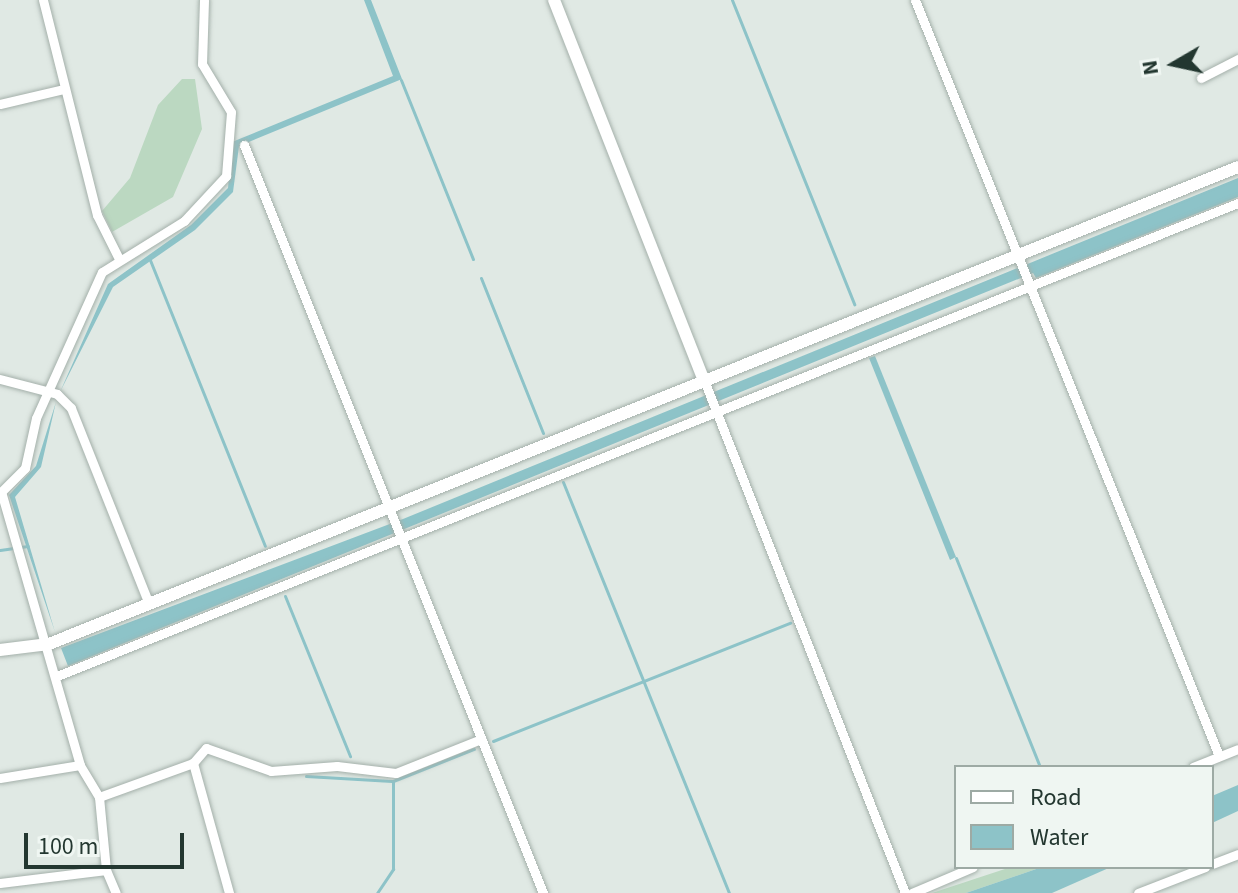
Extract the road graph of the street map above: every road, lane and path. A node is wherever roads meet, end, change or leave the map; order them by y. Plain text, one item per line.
1 (43, 0) edge
2 (204, 0) edge
3 (554, 0) edge
4 (915, 0) edge
5 (1238, 59) edge
6 (1201, 78) dead end
7 (64, 89) junction
8 (0, 104) edge
9 (244, 145) dead end
10 (1238, 167) edge
11 (1238, 203) edge
12 (119, 259) junction
13 (1024, 272) junction
14 (0, 379) edge
15 (704, 380) junction
16 (57, 395) junction
17 (712, 404) junction
18 (389, 507) junction
19 (402, 540) junction
20 (149, 604) junction
21 (49, 644) junction
22 (0, 650) edge
23 (57, 676) junction
24 (481, 739) junction
25 (1238, 749) edge
26 (1219, 756) junction
27 (193, 763) junction
28 (80, 765) junction
29 (1198, 765) edge
30 (0, 778) edge
31 (99, 797) junction
32 (1238, 854) edge
33 (1214, 863) edge
34 (968, 869) edge
35 (1200, 869) edge
36 (106, 870) junction
37 (0, 883) edge
38 (116, 893) edge
39 (229, 893) edge
40 (543, 893) edge
41 (905, 893) edge
42 (912, 893) edge
43 (1138, 893) edge

1 - 7 street
2 - 12 street
3 - 15 street
4 - 13 street
5 - 6 street
7 - 8 street
7 - 12 street
9 - 18 street
10 - 13 street
11 - 13 street
12 - 16 street
13 - 15 street
13 - 17 street
13 - 26 street
14 - 16 street
15 - 17 street
15 - 18 street
16 - 20 street
16 - 21 street
17 - 19 street
17 - 41 street
18 - 19 street
18 - 20 street
19 - 23 street
19 - 24 street
20 - 21 street
21 - 22 street
21 - 23 street
23 - 28 street
24 - 27 street
24 - 40 street
25 - 26 street
26 - 29 street
27 - 31 street
27 - 39 street
28 - 30 street
28 - 31 street
31 - 36 street
32 - 33 street
34 - 42 street
35 - 43 street
36 - 37 street
36 - 38 street

